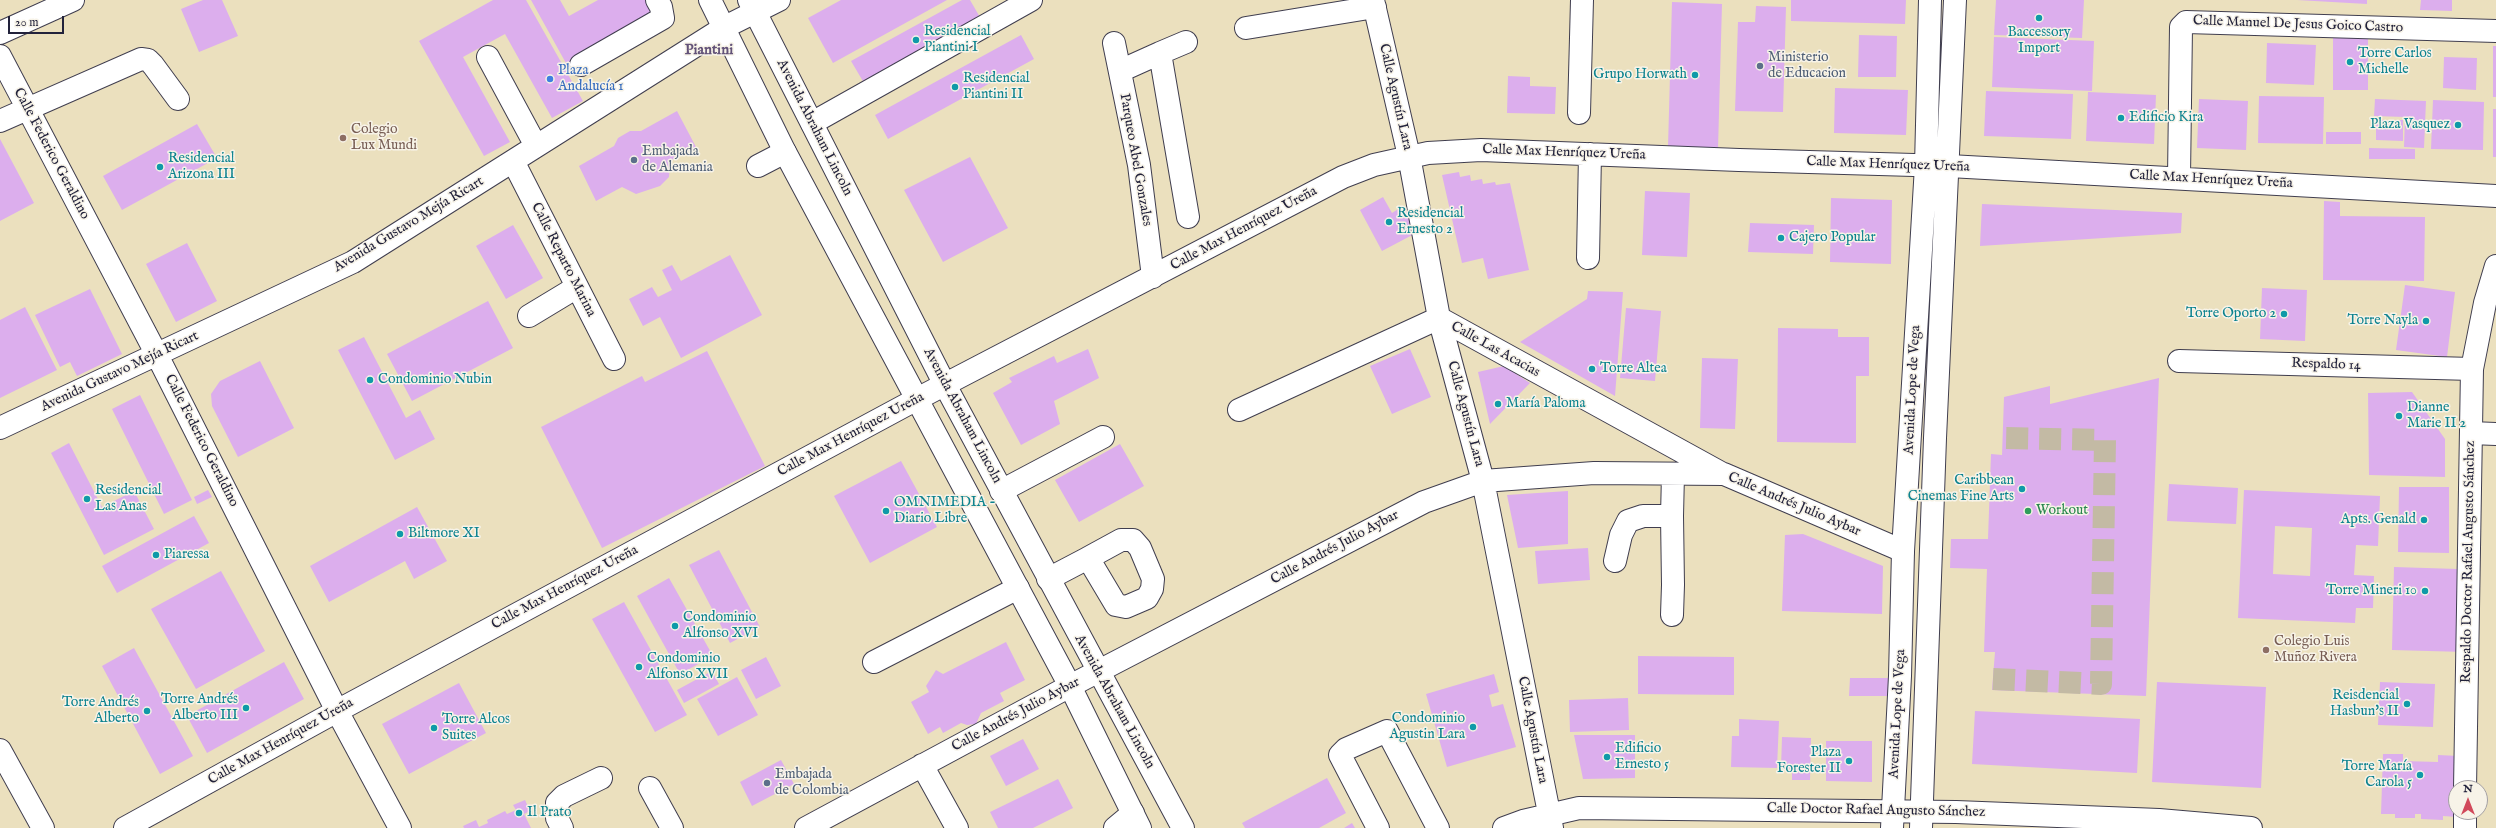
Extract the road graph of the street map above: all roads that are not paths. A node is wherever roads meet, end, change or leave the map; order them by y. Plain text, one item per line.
1 (73, 0) edge
2 (657, 0) edge
3 (710, 0) edge
4 (778, 0) edge
5 (1031, 0) edge
6 (1582, 0) edge
7 (1930, 0) edge
8 (1955, 0) edge
9 (1374, 4) edge
10 (752, 6) edge
11 (725, 27) junction
12 (1246, 28) dead end
13 (2496, 31) edge
14 (0, 33) edge
15 (1186, 42) dead end
16 (1114, 43) dead end
17 (1160, 53) junction
18 (0, 56) edge
19 (488, 57) dead end
20 (581, 65) dead end
21 (1120, 71) junction
22 (178, 99) dead end
23 (26, 108) junction
24 (1579, 113) dead end
25 (0, 121) edge
26 (812, 123) junction
27 (536, 146) junction
28 (785, 152) junction
29 (1590, 154) junction
30 (1409, 156) junction
31 (513, 161) junction
32 (758, 166) dead end
33 (1926, 166) junction
34 (1949, 166) junction
35 (2179, 177) junction
36 (2496, 196) edge
37 (1188, 217) dead end
38 (1588, 258) dead end
39 (2496, 266) edge
40 (1153, 276) junction
41 (578, 287) junction
42 (529, 316) dead end
43 (1439, 318) junction
44 (157, 355) junction
45 (614, 359) dead end
46 (2179, 361) dead end
47 (2472, 369) junction
48 (944, 385) junction
49 (917, 399) junction
50 (1239, 410) dead end
51 (0, 428) edge
52 (2471, 433) junction
53 (2496, 434) edge
54 (1103, 437) dead end
55 (1673, 474) junction
56 (1724, 474) junction
57 (1483, 481) junction
58 (1001, 491) junction
59 (1672, 516) junction
60 (1903, 551) junction
61 (1088, 558) dead end
62 (1615, 561) dead end
63 (1048, 578) junction
64 (1018, 588) junction
65 (1672, 615) dead end
66 (874, 662) dead end
67 (1098, 672) junction
68 (1070, 686) junction
69 (337, 710) junction
70 (0, 750) edge
71 (922, 765) junction
72 (601, 778) dead end
73 (2465, 780) edge
74 (650, 788) dead end
75 (1137, 820) edge
76 (1893, 820) edge
77 (1921, 820) edge
78 (1551, 822) edge
79 (2211, 826) edge
80 (43, 828) edge
81 (125, 828) edge
82 (400, 828) edge
83 (562, 828) edge
84 (672, 828) edge
85 (806, 828) edge
86 (957, 828) edge
87 (1115, 828) edge
88 (1183, 828) edge
89 (1378, 828) edge
90 (1438, 828) edge
91 (1504, 828) edge
92 (2251, 828) edge

1 - 14 street
2 - 20 street
3 - 11 street
4 - 10 street, Avenida Gustavo Mejía Ricart
5 - 26 street
6 - 24 street
7 - 33 street, Avenida Lope de Vega
8 - 34 street, Avenida Lope de Vega
9 - 12 street
9 - 30 street, Calle Agustín Lara
10 - 11 street, Avenida Gustavo Mejía Ricart
10 - 26 street, Avenida Abraham Lincoln
11 - 27 street, Avenida Gustavo Mejía Ricart
11 - 28 street
13 - 35 street, Calle Manuel De Jesus Goico Castro
15 - 17 street
16 - 21 street, Parqueo Abel Gonzales
17 - 21 street
17 - 37 street
18 - 23 street, Calle Federico Geraldino
19 - 27 street
21 - 40 street, Parqueo Abel Gonzales
22 - 23 street
23 - 25 street
23 - 44 street, Calle Federico Geraldino
26 - 48 street, Avenida Abraham Lincoln
27 - 31 street, Avenida Gustavo Mejía Ricart
28 - 32 street
28 - 49 street
29 - 30 street, Calle Max Henríquez Ureña
29 - 33 street, Calle Max Henríquez Ureña
29 - 38 street
30 - 40 street, Calle Max Henríquez Ureña
30 - 43 street, Calle Agustín Lara
31 - 41 street, Calle Reparto Marina
31 - 44 street, Avenida Gustavo Mejía Ricart
33 - 34 street, Calle Max Henríquez Ureña
33 - 60 street, Avenida Lope de Vega
34 - 35 street, Calle Max Henríquez Ureña
34 - 77 street, Avenida Lope de Vega
35 - 36 street, Calle Max Henríquez Ureña
39 - 47 street, Respaldo Doctor Rafael Augusto Sánchez
40 - 48 street, Calle Max Henríquez Ureña
41 - 42 street
41 - 45 street, Calle Reparto Marina
43 - 50 street, Calle Las Acacias
43 - 56 street, Calle Las Acacias
43 - 57 street, Calle Agustín Lara
44 - 51 street, Avenida Gustavo Mejía Ricart
44 - 69 street, Calle Federico Geraldino
46 - 47 street, Respaldo 14
47 - 52 street, Respaldo Doctor Rafael Augusto Sánchez
48 - 49 street, Calle Max Henríquez Ureña
48 - 58 street, Avenida Abraham Lincoln
49 - 64 street
49 - 69 street, Calle Max Henríquez Ureña
52 - 53 street
52 - 73 street, Respaldo Doctor Rafael Augusto Sánchez
54 - 58 street
55 - 56 street, Calle Andrés Julio Aybar
55 - 57 street, Calle Andrés Julio Aybar
55 - 59 street
56 - 60 street, Calle Andrés Julio Aybar
57 - 67 street, Calle Andrés Julio Aybar
57 - 78 street, Calle Agustín Lara
58 - 63 street, Avenida Abraham Lincoln
59 - 62 street
59 - 65 street
60 - 76 street, Avenida Lope de Vega
61 - 63 street
63 - 67 street, Avenida Abraham Lincoln
64 - 66 street
64 - 68 street
67 - 68 street, Calle Andrés Julio Aybar
67 - 88 street, Avenida Abraham Lincoln
68 - 71 street, Calle Andrés Julio Aybar
68 - 75 street
69 - 81 street, Calle Max Henríquez Ureña
69 - 82 street, Calle Federico Geraldino
70 - 80 street
71 - 85 street, Calle Andrés Julio Aybar
71 - 86 street
72 - 83 street
74 - 84 street
75 - 87 street
76 - 77 street, Calle Doctor Rafael Augusto Sánchez
76 - 78 street, Calle Doctor Rafael Augusto Sánchez
77 - 79 street, Calle Doctor Rafael Augusto Sánchez
78 - 91 street, Calle Doctor Rafael Augusto Sánchez
79 - 92 street, Calle Doctor Rafael Augusto Sánchez
89 - 90 street

